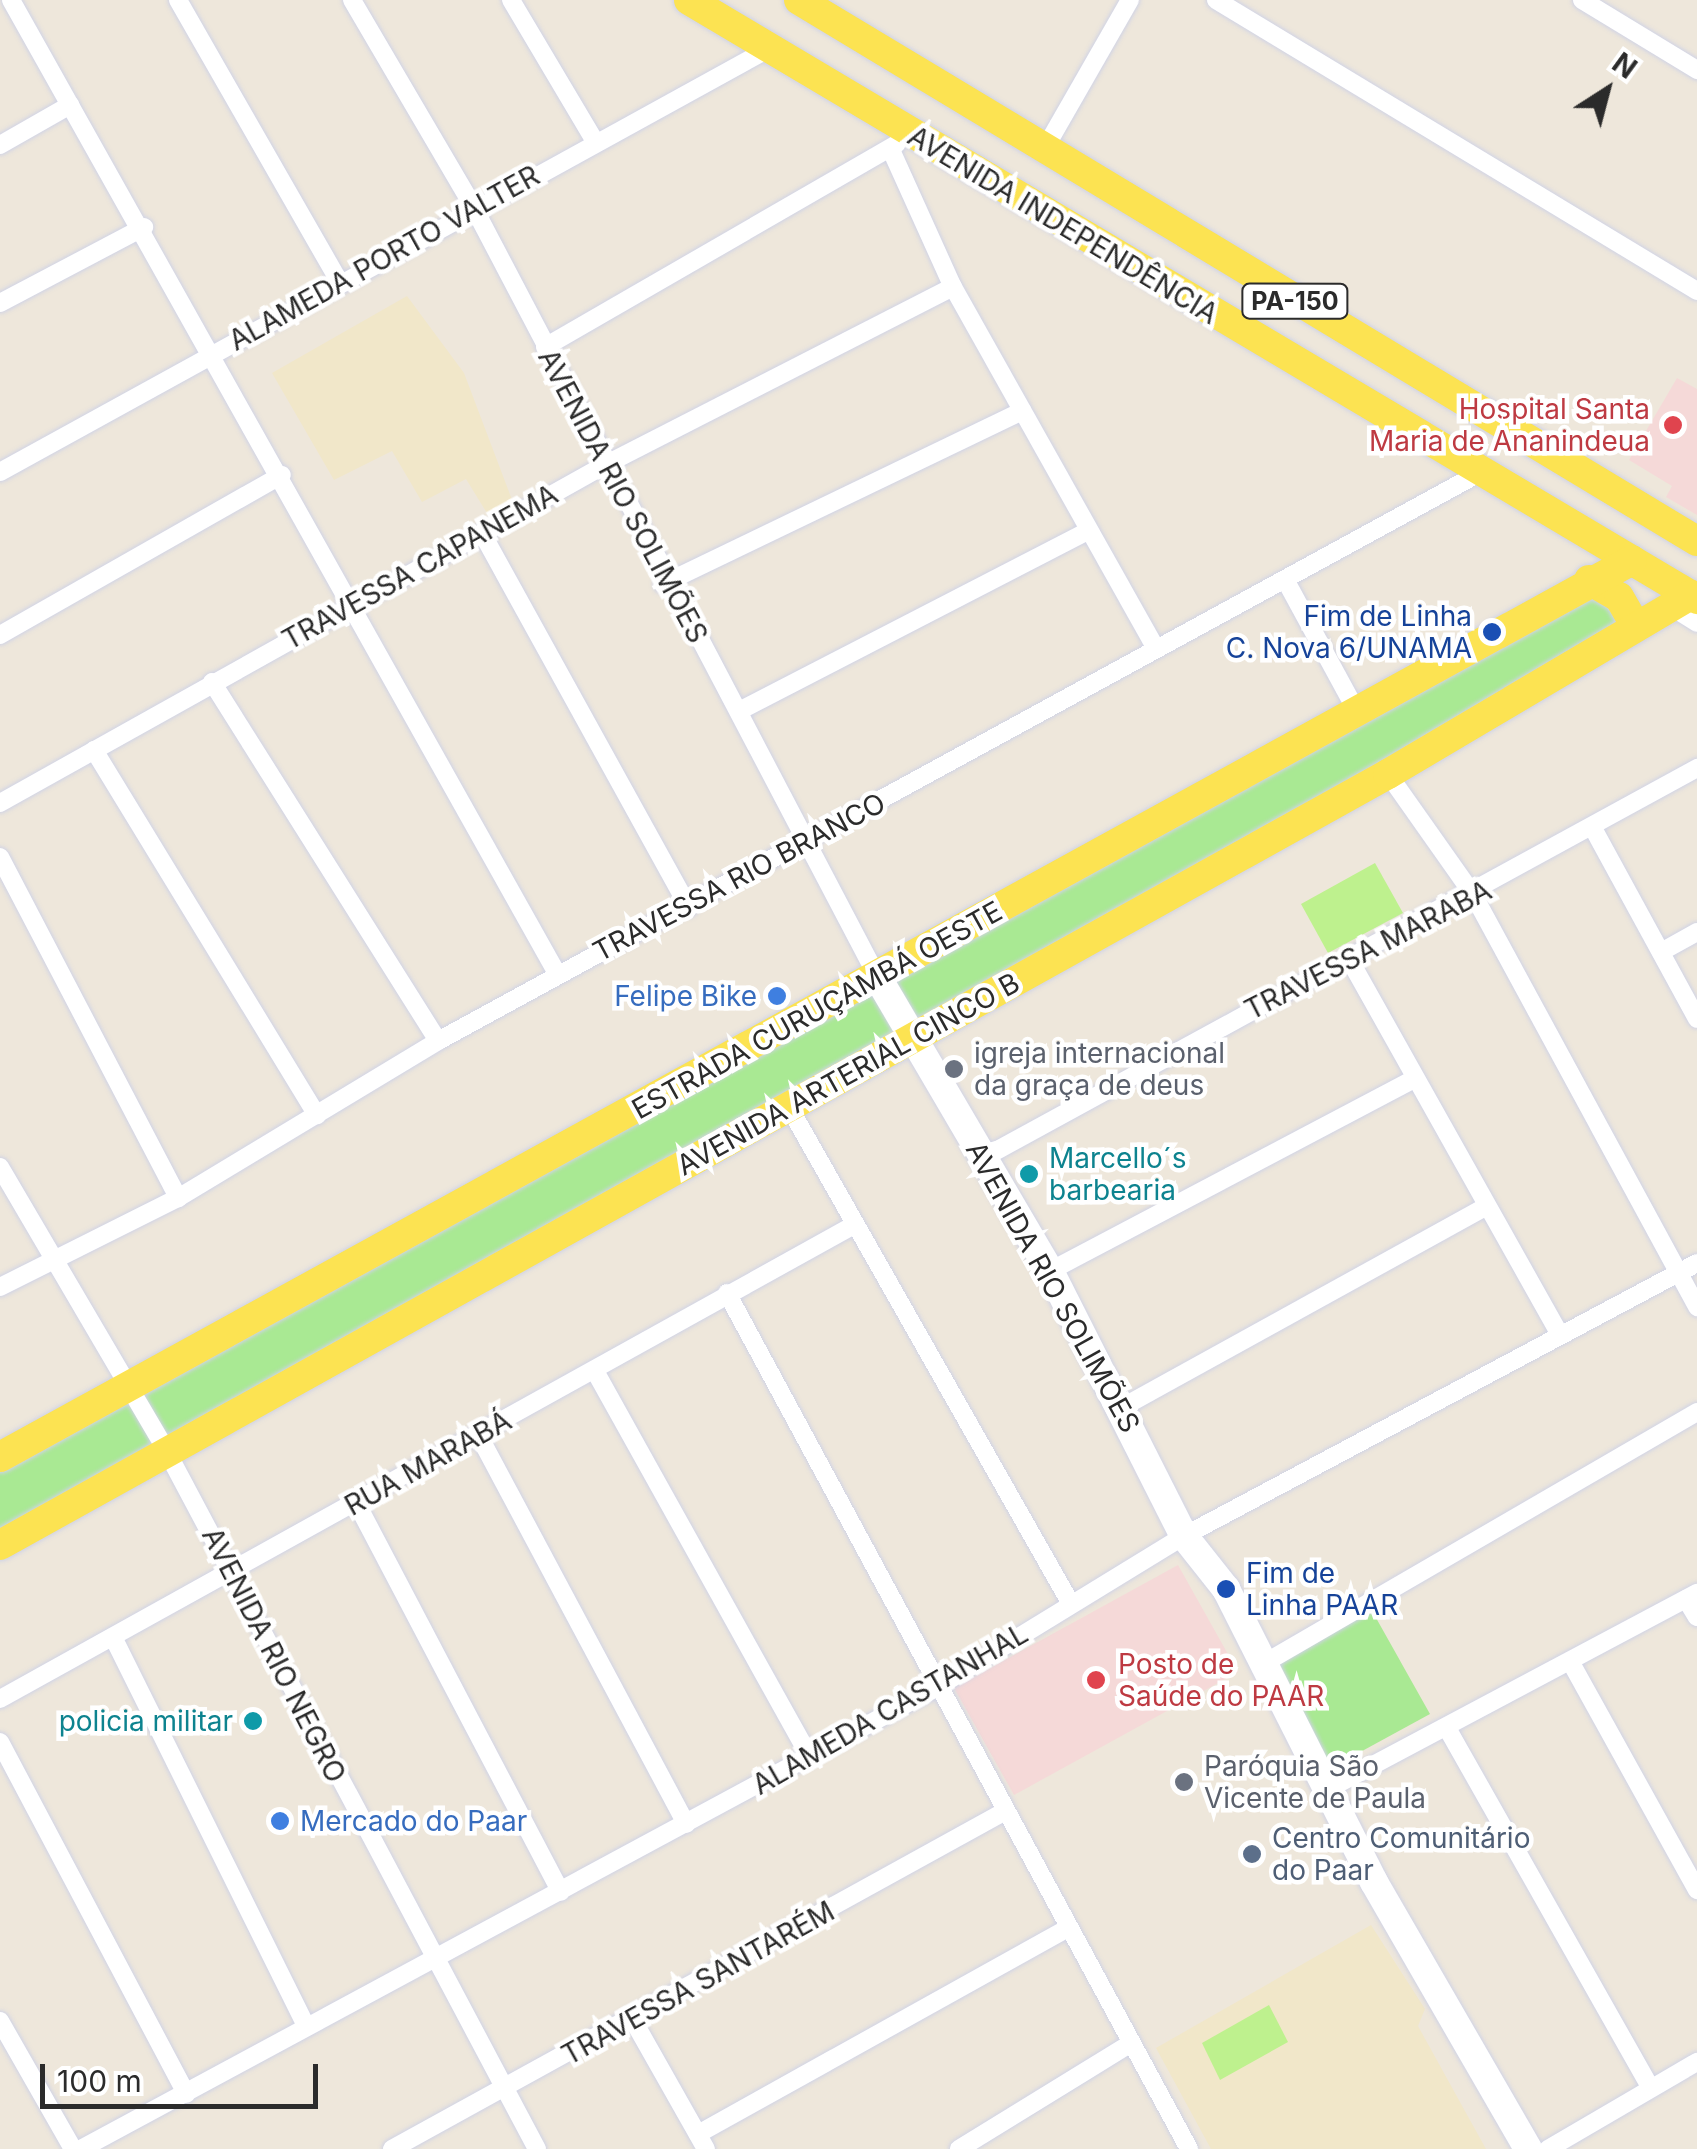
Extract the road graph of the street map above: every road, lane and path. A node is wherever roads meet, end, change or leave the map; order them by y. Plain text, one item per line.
1 (11, 0) edge
2 (178, 0) edge
3 (352, 0) edge
4 (510, 0) edge
5 (690, 0) edge
6 (800, 0) edge
7 (1130, 0) edge
8 (1216, 0) edge
9 (1582, 0) edge
10 (770, 48) junction
11 (1697, 70) edge
12 (70, 105) junction
13 (594, 140) junction
14 (899, 141) junction
15 (0, 145) edge
16 (1044, 150) junction
17 (474, 208) junction
18 (144, 227) junction
19 (340, 283) junction
20 (954, 287) junction
21 (1697, 290) edge
22 (0, 304) edge
23 (544, 347) junction
24 (212, 354) junction
25 (1022, 411) junction
26 (603, 466) junction
27 (0, 472) edge
28 (1481, 472) junction
29 (282, 475) junction
30 (1088, 531) junction
31 (482, 533) junction
32 (1697, 541) edge
33 (1632, 560) junction
34 (1588, 580) junction
35 (1287, 583) junction
36 (663, 584) junction
37 (1688, 606) edge
38 (350, 607) junction
39 (1636, 627) junction
40 (0, 636) edge
41 (1154, 645) junction
42 (212, 682) junction
43 (1356, 708) junction
44 (741, 710) junction
45 (94, 750) junction
46 (1697, 768) edge
47 (1388, 774) junction
48 (0, 804) edge
49 (1594, 830) junction
50 (810, 846) junction
51 (0, 857) edge
52 (1474, 896) junction
53 (689, 908) junction
54 (1697, 932) edge
55 (1661, 952) junction
56 (1348, 958) junction
57 (558, 975) junction
58 (878, 978) junction
59 (1697, 1019) edge
60 (911, 1039) junction
61 (438, 1041) junction
62 (1413, 1080) junction
63 (789, 1107) junction
64 (317, 1115) junction
65 (983, 1158) junction
66 (0, 1166) edge
67 (178, 1198) junction
68 (1483, 1208) junction
69 (854, 1225) junction
70 (51, 1260) junction
71 (1690, 1268) edge
72 (1050, 1271) junction
73 (0, 1287) edge
74 (727, 1293) junction
75 (1697, 1308) edge
76 (1558, 1331) junction
77 (595, 1371) junction
78 (128, 1385) junction
79 (1121, 1408) junction
80 (1697, 1412) edge
81 (478, 1434) junction
82 (168, 1454) junction
83 (0, 1457) edge
84 (357, 1504) junction
85 (1184, 1536) junction
86 (0, 1545) edge
87 (231, 1571) junction
88 (1692, 1596) edge
89 (1070, 1604) junction
90 (1697, 1617) edge
91 (114, 1639) junction
92 (1570, 1661) junction
93 (1263, 1664) junction
94 (934, 1690) junction
95 (0, 1699) edge
96 (1447, 1728) junction
97 (0, 1742) edge
98 (810, 1757) junction
99 (1330, 1788) junction
100 (1002, 1813) junction
101 (686, 1824) junction
102 (1697, 1890) edge
103 (561, 1892) junction
104 (1066, 1929) junction
105 (432, 1962) junction
106 (633, 2020) junction
107 (0, 2021) edge
108 (306, 2026) junction
109 (1131, 2044) junction
110 (1697, 2062) edge
111 (1650, 2087) junction
112 (503, 2090) junction
113 (186, 2094) junction
114 (702, 2142) edge
115 (73, 2149) edge
116 (80, 2149) edge
117 (392, 2149) edge
118 (538, 2149) edge
119 (959, 2149) edge
120 (1189, 2149) edge
121 (1528, 2149) edge
122 (1548, 2149) edge

1 - 12 street
2 - 19 street
3 - 17 street, AVENIDA RIO SOLIMÕES
4 - 13 street
5 - 10 main road, AVENIDA INDEPENDÊNCIA / PA-150
6 - 16 main road, AVENIDA INDEPENDÊNCIA / PA-150
7 - 16 street
8 - 21 street
9 - 11 street
10 - 13 street, ALAMEDA PORTO VALTER
10 - 14 main road, AVENIDA INDEPENDÊNCIA / PA-150
12 - 15 street
12 - 18 street
13 - 17 street, ALAMEDA PORTO VALTER
14 - 20 street
14 - 23 street
14 - 28 main road, AVENIDA INDEPENDÊNCIA / PA-150
16 - 32 main road, AVENIDA INDEPENDÊNCIA / PA-150
17 - 19 street, ALAMEDA PORTO VALTER
17 - 23 street, AVENIDA RIO SOLIMÕES
18 - 22 street
18 - 24 street
19 - 24 street, ALAMEDA PORTO VALTER
20 - 25 street
20 - 26 street, TRAVESSA CAPANEMA
23 - 26 street, AVENIDA RIO SOLIMÕES
24 - 27 street, ALAMEDA PORTO VALTER
24 - 29 street
25 - 30 street
25 - 36 street
26 - 31 street, TRAVESSA CAPANEMA
26 - 36 street, AVENIDA RIO SOLIMÕES
28 - 33 main road, AVENIDA INDEPENDÊNCIA / PA-150
28 - 35 street, TRAVESSA RIO BRANCO
29 - 38 street
29 - 40 street
30 - 41 street
30 - 44 street
31 - 38 street, TRAVESSA CAPANEMA
31 - 53 street
33 - 34 main road, ESTRADA CURUÇAMBÁ OESTE
33 - 37 main road, AVENIDA INDEPENDÊNCIA / PA-150
34 - 39 main road
34 - 43 main road, ESTRADA CURUÇAMBÁ OESTE
35 - 41 street, TRAVESSA RIO BRANCO
35 - 43 street
36 - 44 street, AVENIDA RIO SOLIMÕES
37 - 39 main road, AVENIDA ARTERIAL CINCO B
38 - 42 street, TRAVESSA CAPANEMA
38 - 57 street
39 - 47 main road, AVENIDA ARTERIAL CINCO B
41 - 50 street, TRAVESSA RIO BRANCO
42 - 45 street, TRAVESSA CAPANEMA
42 - 61 street
43 - 58 main road, ESTRADA CURUÇAMBÁ OESTE
44 - 50 street, AVENIDA RIO SOLIMÕES
45 - 48 street, TRAVESSA CAPANEMA
45 - 64 street
46 - 49 street, TRAVESSA MARABA
47 - 52 street
47 - 60 main road, AVENIDA ARTERIAL CINCO B
49 - 52 street, TRAVESSA MARABA
49 - 55 street
50 - 53 street, TRAVESSA RIO BRANCO
50 - 58 street, AVENIDA RIO SOLIMÕES
51 - 67 street
52 - 56 street, TRAVESSA MARABA
52 - 71 street
53 - 57 street, TRAVESSA RIO BRANCO
54 - 55 street
55 - 59 street
56 - 62 street
56 - 65 street, TRAVESSA MARABA
57 - 61 street, TRAVESSA RIO BRANCO
58 - 60 main road, AVENIDA RIO SOLIMÕES
58 - 78 main road, ESTRADA CURUÇAMBÁ OESTE
60 - 63 main road, AVENIDA ARTERIAL CINCO B
60 - 65 main road, AVENIDA RIO SOLIMÕES
61 - 64 street, TRAVESSA RIO BRANCO
62 - 68 street
62 - 72 street
63 - 69 street
63 - 82 main road, AVENIDA ARTERIAL CINCO B
64 - 67 street, TRAVESSA RIO BRANCO
65 - 72 main road, AVENIDA RIO SOLIMÕES
66 - 70 street, AVENIDA RIO NEGRO
67 - 70 street, TRAVESSA RIO BRANCO
68 - 76 street
68 - 79 street
69 - 74 street, RUA MARABÁ
69 - 89 street
70 - 73 street, TRAVESSA RIO BRANCO
70 - 78 street, AVENIDA RIO NEGRO
71 - 75 street
71 - 76 street, ALAMEDA CASTANHAL
72 - 79 main road, AVENIDA RIO SOLIMÕES
74 - 77 street, RUA MARABÁ
74 - 94 street
76 - 85 street, ALAMEDA CASTANHAL
77 - 81 street, RUA MARABÁ
77 - 98 street
78 - 82 street, AVENIDA RIO NEGRO
78 - 83 main road, ESTRADA CURUÇAMBÁ OESTE
79 - 85 main road, AVENIDA RIO SOLIMÕES
80 - 93 street
81 - 84 street, RUA MARABÁ
81 - 101 street
82 - 86 main road, AVENIDA ARTERIAL CINCO B
82 - 87 street, AVENIDA RIO NEGRO
84 - 87 street, RUA MARABÁ
84 - 103 street
85 - 89 street, ALAMEDA CASTANHAL
85 - 93 main road, AVENIDA RIO SOLIMÕES
87 - 91 street, RUA MARABÁ
87 - 105 street, AVENIDA RIO NEGRO
88 - 90 street
88 - 92 street
89 - 94 street, ALAMEDA CASTANHAL
91 - 95 street, RUA MARABÁ
91 - 108 street
92 - 96 street
92 - 102 street
93 - 99 main road, AVENIDA RIO SOLIMÕES
94 - 98 street, ALAMEDA CASTANHAL
94 - 100 street
96 - 99 street
96 - 111 street
97 - 113 street
98 - 101 street, ALAMEDA CASTANHAL
99 - 121 main road, AVENIDA RIO SOLIMÕES
100 - 104 street
100 - 106 street, TRAVESSA SANTARÉM
101 - 103 street, ALAMEDA CASTANHAL
103 - 105 street, ALAMEDA CASTANHAL
104 - 109 street
104 - 114 street
105 - 108 street, ALAMEDA CASTANHAL
105 - 112 street, AVENIDA RIO NEGRO
106 - 112 street, TRAVESSA SANTARÉM
106 - 114 street
107 - 115 street
108 - 113 street, ALAMEDA CASTANHAL
109 - 119 street
109 - 120 street
110 - 111 street
111 - 122 street
112 - 117 street, TRAVESSA SANTARÉM
112 - 118 street, AVENIDA RIO NEGRO
113 - 116 street, ALAMEDA CASTANHAL

